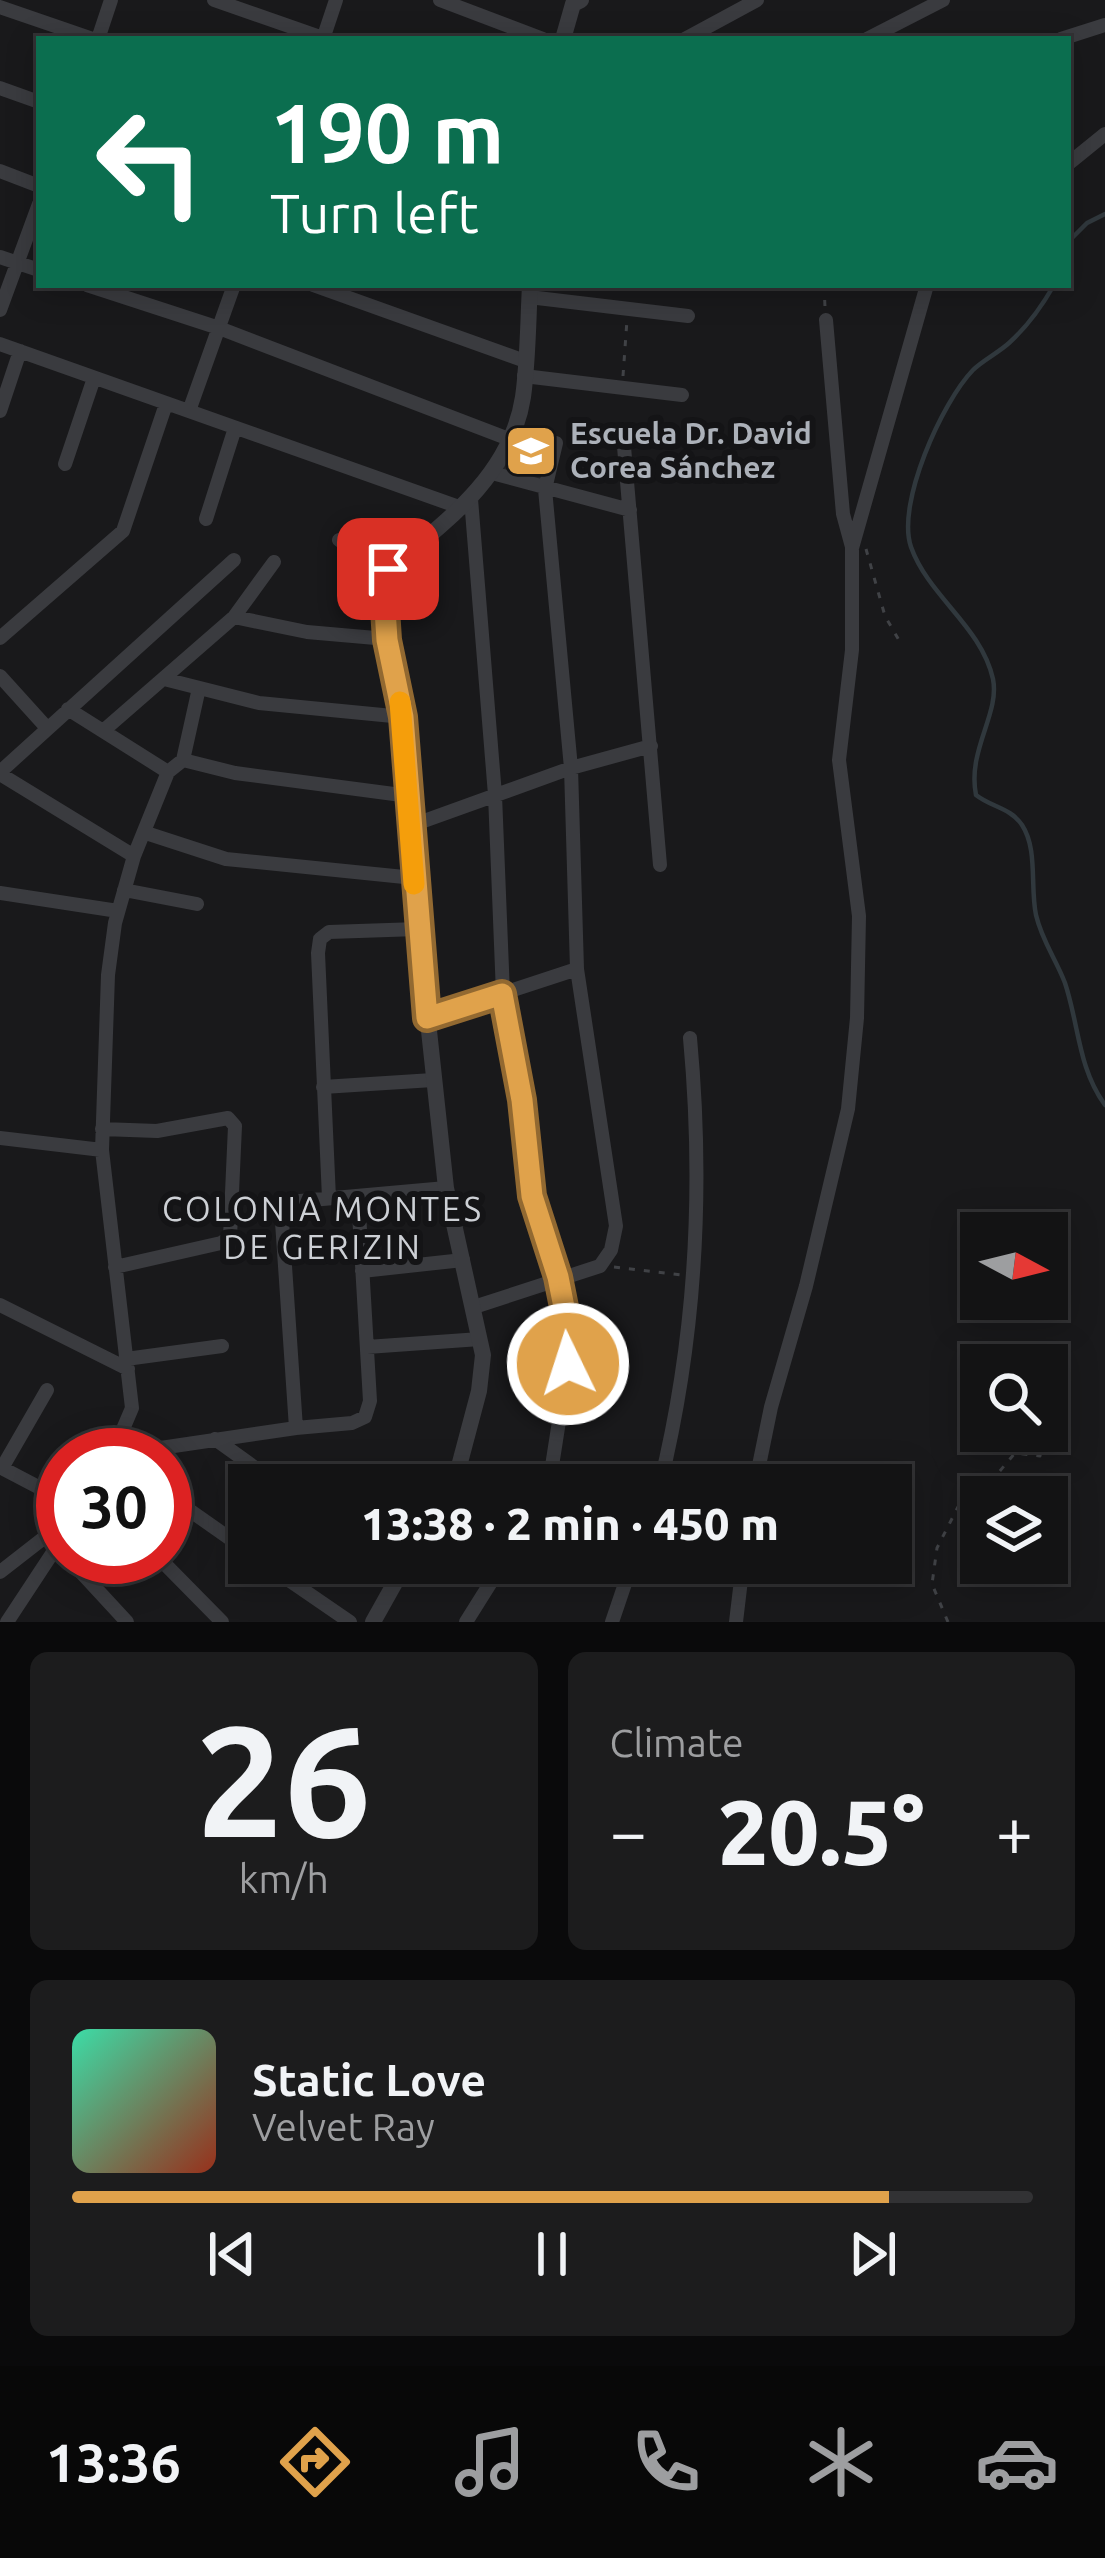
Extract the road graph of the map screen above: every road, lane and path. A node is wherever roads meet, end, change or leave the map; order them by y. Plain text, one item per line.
1 (111, 0) edge
2 (214, 0) edge
3 (337, 0) edge
4 (440, 0) edge
5 (757, 0) edge
6 (943, 0) edge
7 (575, 1) edge
8 (0, 7) edge
9 (1105, 25) edge
10 (86, 36) edge
11 (96, 36) edge
12 (316, 36) edge
13 (325, 36) edge
14 (535, 36) edge
15 (563, 36) edge
16 (691, 36) edge
17 (873, 36) edge
18 (1070, 36) edge
19 (0, 88) edge
20 (36, 101) edge
21 (1105, 134) edge
22 (1071, 162) edge
23 (0, 171) edge
24 (36, 184) edge
25 (36, 211) edge
26 (0, 256) edge
27 (17, 262) junction
28 (36, 269) edge
29 (96, 288) edge
30 (233, 288) edge
31 (322, 288) edge
32 (824, 288) edge
33 (926, 288) edge
34 (530, 291) edge
35 (628, 306) junction
36 (0, 310) edge
37 (688, 316) dead end
38 (826, 320) joint
39 (219, 328) junction
40 (0, 344) edge
41 (20, 351) junction
42 (525, 369) junction
43 (94, 378) junction
44 (622, 388) junction
45 (682, 395) dead end
46 (166, 404) junction
47 (0, 411) edge
48 (189, 411) junction
49 (236, 428) junction
50 (623, 435) dead end
51 (508, 439) junction
52 (556, 442) dead end
53 (65, 464) dead end
54 (492, 473) junction
55 (545, 489) junction
56 (466, 504) junction
57 (630, 510) junction
58 (860, 512) junction
59 (206, 519) dead end
60 (339, 540) dead end
61 (852, 548) junction
62 (234, 560) dead end
63 (274, 562) dead end
64 (388, 569) junction
65 (235, 617) junction
66 (0, 638) edge
67 (387, 640) junction
68 (900, 642) dead end
69 (0, 676) edge
70 (164, 680) junction
71 (199, 688) junction
72 (68, 709) junction
73 (403, 717) junction
74 (47, 728) junction
75 (103, 731) junction
76 (651, 746) junction
77 (183, 760) junction
78 (571, 768) junction
79 (168, 772) junction
80 (0, 773) edge
81 (495, 795) junction
82 (409, 796) junction
83 (410, 826) junction
84 (146, 833) junction
85 (134, 856) junction
86 (660, 865) dead end
87 (414, 878) junction
88 (124, 890) junction
89 (0, 893) edge
90 (197, 904) dead end
91 (118, 911) junction
92 (418, 929) junction
93 (578, 969) junction
94 (502, 994) junction
95 (427, 1018) junction
96 (691, 1038) dead end
97 (433, 1080) junction
98 (323, 1087) junction
99 (103, 1129) junction
100 (0, 1138) edge
101 (102, 1150) junction
102 (446, 1188) junction
103 (358, 1196) junction
104 (329, 1198) junction
105 (463, 1260) junction
106 (600, 1266) junction
107 (115, 1267) junction
108 (362, 1270) junction
109 (558, 1277) junction
110 (694, 1277) junction
111 (0, 1305) edge
112 (474, 1307) junction
113 (480, 1340) junction
114 (222, 1346) dead end
115 (368, 1347) junction
116 (127, 1364) junction
117 (46, 1390) dead end
118 (126, 1428) edge
119 (296, 1428) junction
120 (214, 1438) junction
121 (192, 1442) edge
122 (1041, 1452) edge
123 (250, 1464) edge
124 (460, 1464) edge
125 (552, 1464) edge
126 (665, 1464) edge
127 (759, 1464) edge
128 (1, 1468) edge
129 (36, 1486) edge
130 (192, 1512) edge
131 (228, 1537) edge
132 (36, 1544) edge
133 (0, 1572) edge
134 (38, 1584) edge
135 (94, 1584) edge
136 (185, 1584) edge
137 (295, 1584) edge
138 (392, 1584) edge
139 (490, 1584) edge
140 (625, 1584) edge
141 (741, 1584) edge
142 (14, 1619) edge
143 (127, 1622) edge
144 (222, 1622) edge
145 (350, 1622) edge
146 (374, 1622) edge
147 (466, 1622) edge
148 (612, 1622) edge
149 (736, 1622) edge
150 (948, 1622) edge

1 - 11 street
2 - 12 street
3 - 13 street
4 - 14 street
5 - 16 street
6 - 17 street
7 - 15 street
8 - 10 street
9 - 18 street
19 - 20 street
21 - 22 street
23 - 24 street
25 - 27 street
26 - 27 street
27 - 28 street
27 - 36 street
29 - 39 street
30 - 39 street
31 - 42 street
32 - 38 path
33 - 58 street
34 - 35 street
34 - 42 street
35 - 37 street
35 - 44 path
38 - 61 street
39 - 48 street
39 - 51 street
40 - 41 street
41 - 43 street
41 - 47 street
42 - 44 street
42 - 51 street
43 - 46 street
43 - 53 street
44 - 45 street
46 - 48 street
46 - 66 street
48 - 49 street
49 - 56 street
49 - 59 street
50 - 57 street
51 - 54 street
52 - 55 street
54 - 55 street
54 - 56 street
55 - 57 street
55 - 78 street
56 - 64 street
56 - 81 street
57 - 76 street
58 - 61 street
58 - 68 path
60 - 64 street
61 - 127 street
62 - 72 street
63 - 65 street
64 - 67 street
65 - 67 street
65 - 70 street
67 - 73 street
69 - 74 street
70 - 71 street
70 - 75 street
71 - 73 street
71 - 77 street
72 - 74 street
72 - 75 street
73 - 82 street
74 - 80 street
75 - 79 street
76 - 78 street
76 - 86 street
77 - 79 street
77 - 82 street
78 - 81 street
78 - 93 street
79 - 84 street
80 - 85 street
81 - 83 street
81 - 94 street
82 - 83 street
83 - 87 street
84 - 85 street
84 - 87 street
85 - 88 street
87 - 92 street
88 - 90 street
88 - 91 street
89 - 91 street
91 - 99 street
92 - 95 street
92 - 98 street
93 - 94 street
93 - 106 street
94 - 95 street
94 - 109 street
95 - 97 street
96 - 110 street
97 - 98 street
97 - 102 street
98 - 104 street
99 - 101 street
99 - 107 street
100 - 101 street
101 - 107 street
102 - 103 street
102 - 105 street
103 - 104 street
103 - 108 street
104 - 119 street
105 - 108 street
105 - 112 street
106 - 109 street
106 - 110 path
107 - 116 street
108 - 115 street
109 - 112 street
109 - 125 street
110 - 126 street
111 - 116 street
112 - 113 street
113 - 115 street
113 - 124 street
114 - 116 street
115 - 119 street
116 - 118 street
117 - 128 street
119 - 120 street
120 - 121 street
120 - 123 street
122 - 150 path
128 - 129 street
130 - 131 street
132 - 133 street
134 - 142 street
135 - 143 street
136 - 144 street
137 - 145 street
138 - 146 street
139 - 147 street
140 - 148 street
141 - 149 street

